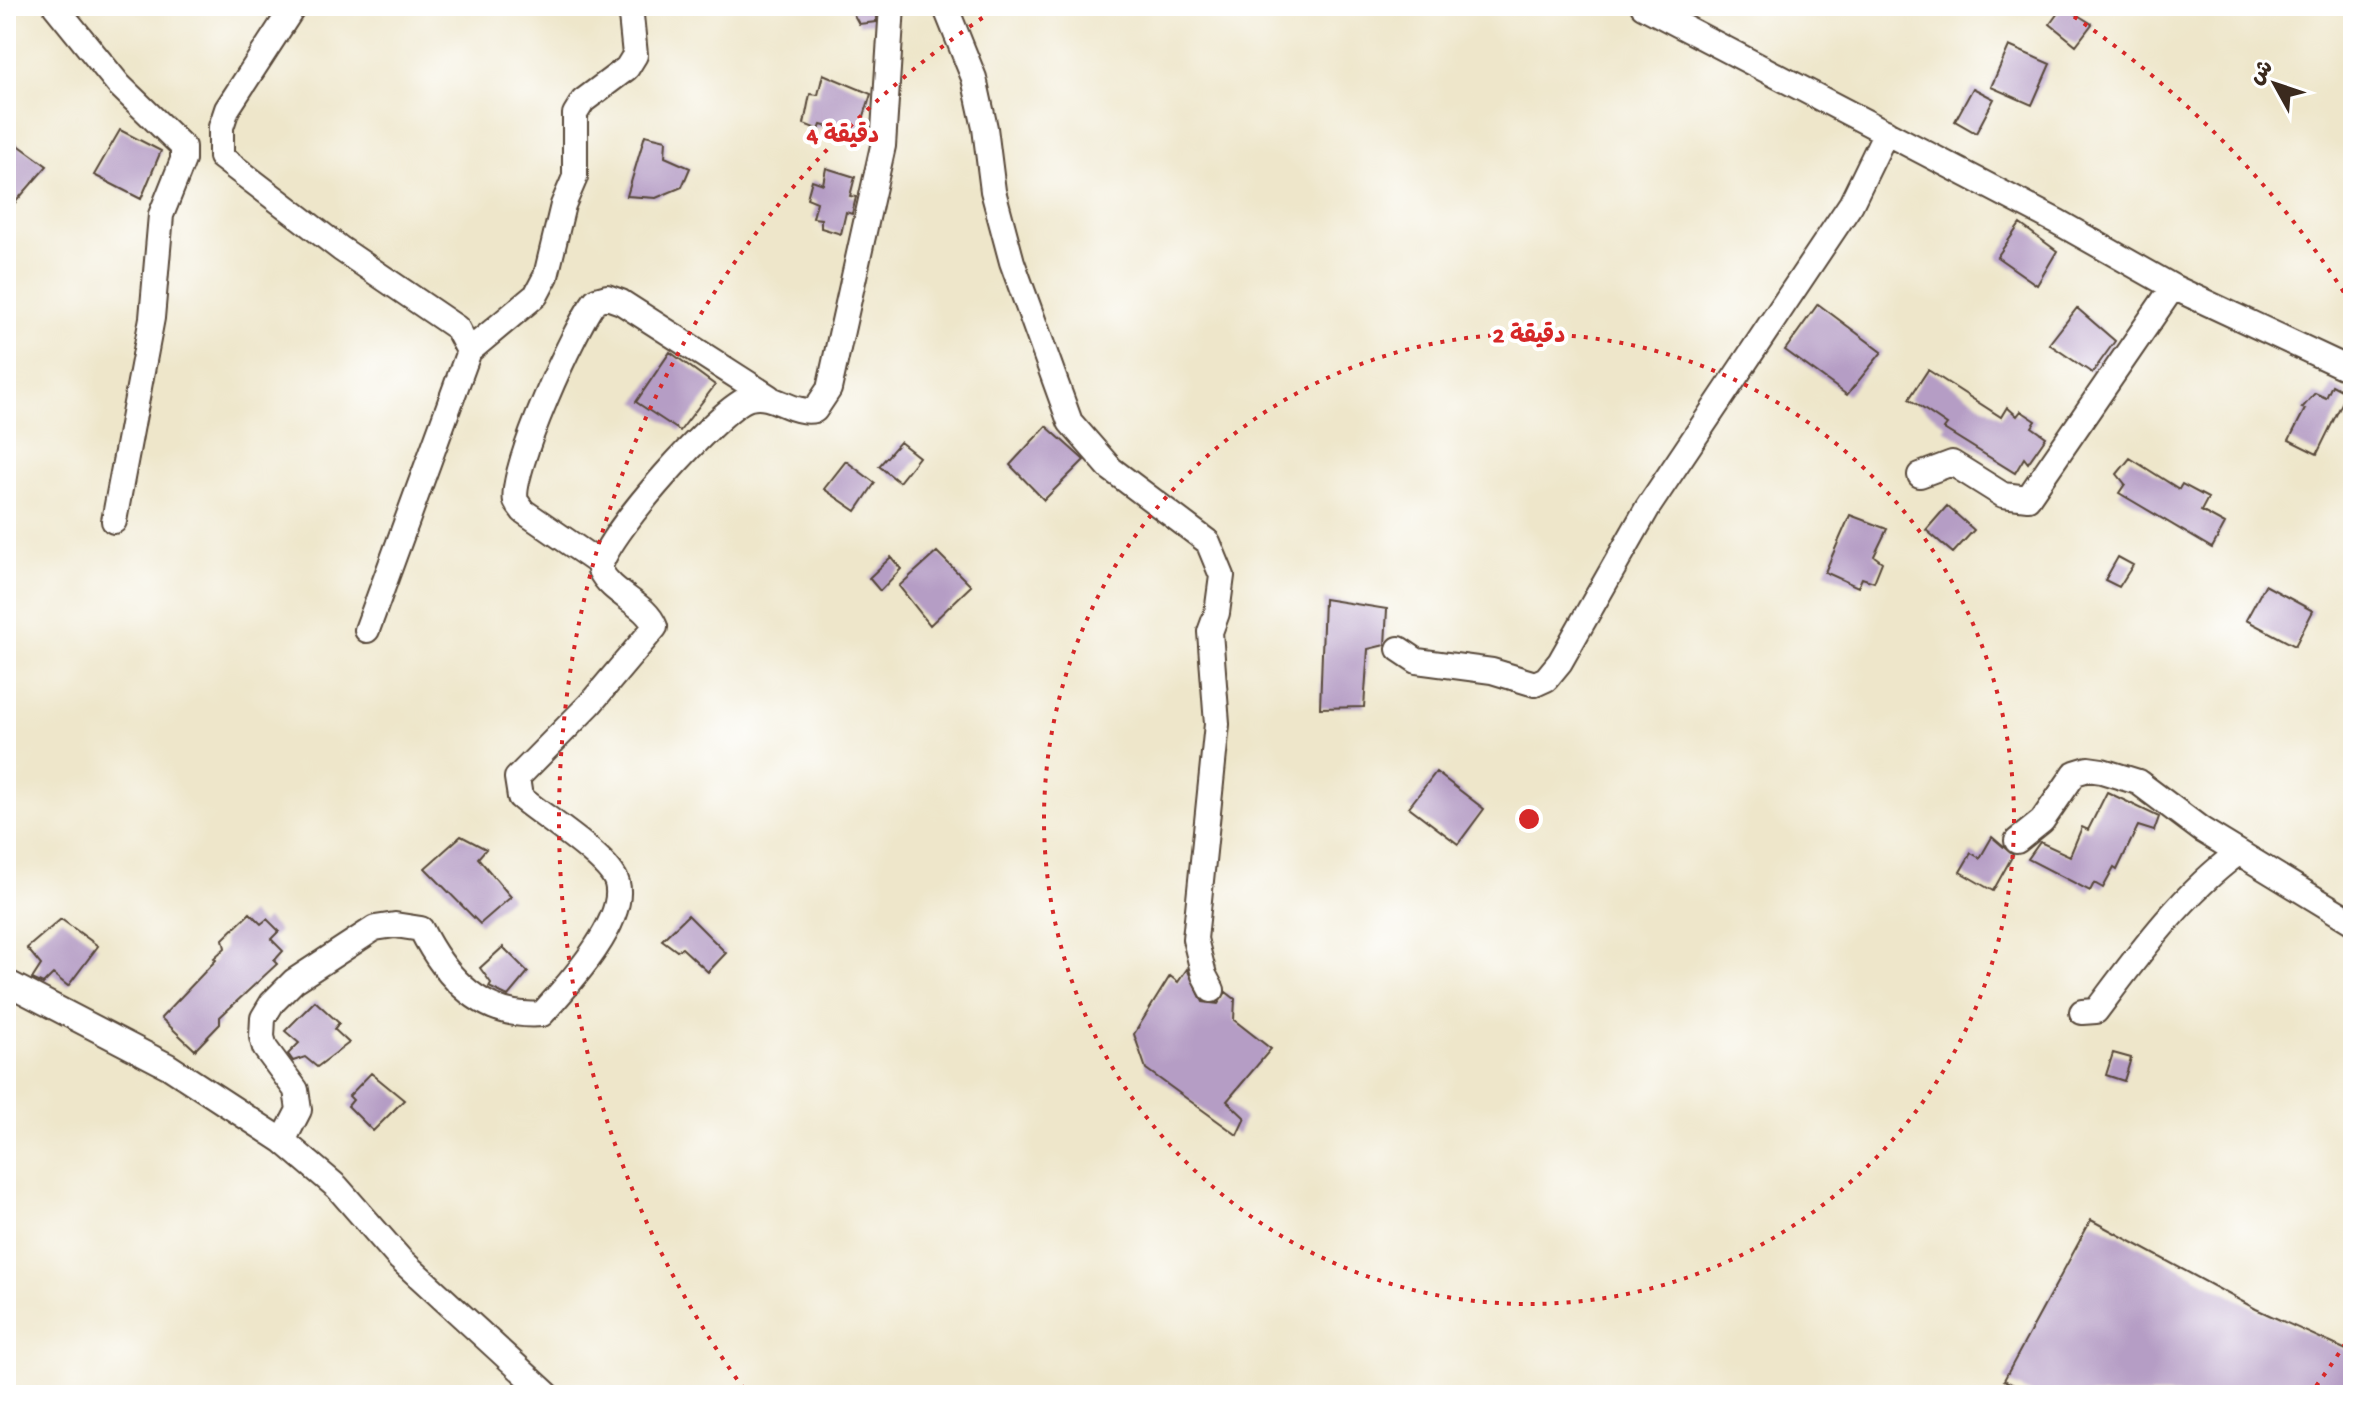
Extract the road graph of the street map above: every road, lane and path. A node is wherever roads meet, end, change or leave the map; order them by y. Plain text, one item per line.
1 (55, 6) edge
2 (294, 6) edge
3 (630, 6) edge
4 (892, 6) edge
5 (945, 6) edge
6 (1643, 6) edge
7 (1886, 132) junction
8 (2173, 287) junction
9 (469, 351) junction
10 (2353, 371) edge
11 (769, 397) junction
12 (1920, 475) dead end
13 (114, 521) dead end
14 (599, 563) junction
15 (367, 630) dead end
16 (1399, 649) dead end
17 (2017, 841) dead end
18 (2238, 853) junction
19 (2353, 922) edge
20 (6, 982) edge
21 (1212, 990) dead end
22 (2082, 1012) dead end
23 (283, 1141) junction
24 (548, 1395) edge

1 - 13 street
2 - 9 street
3 - 9 street
4 - 11 street
5 - 21 street
6 - 7 street
7 - 8 street
7 - 16 street
8 - 10 street
8 - 12 street
9 - 15 street
11 - 14 street
11 - 14 street
14 - 23 street
17 - 18 street
18 - 19 street
18 - 22 street
20 - 23 street
23 - 24 street

